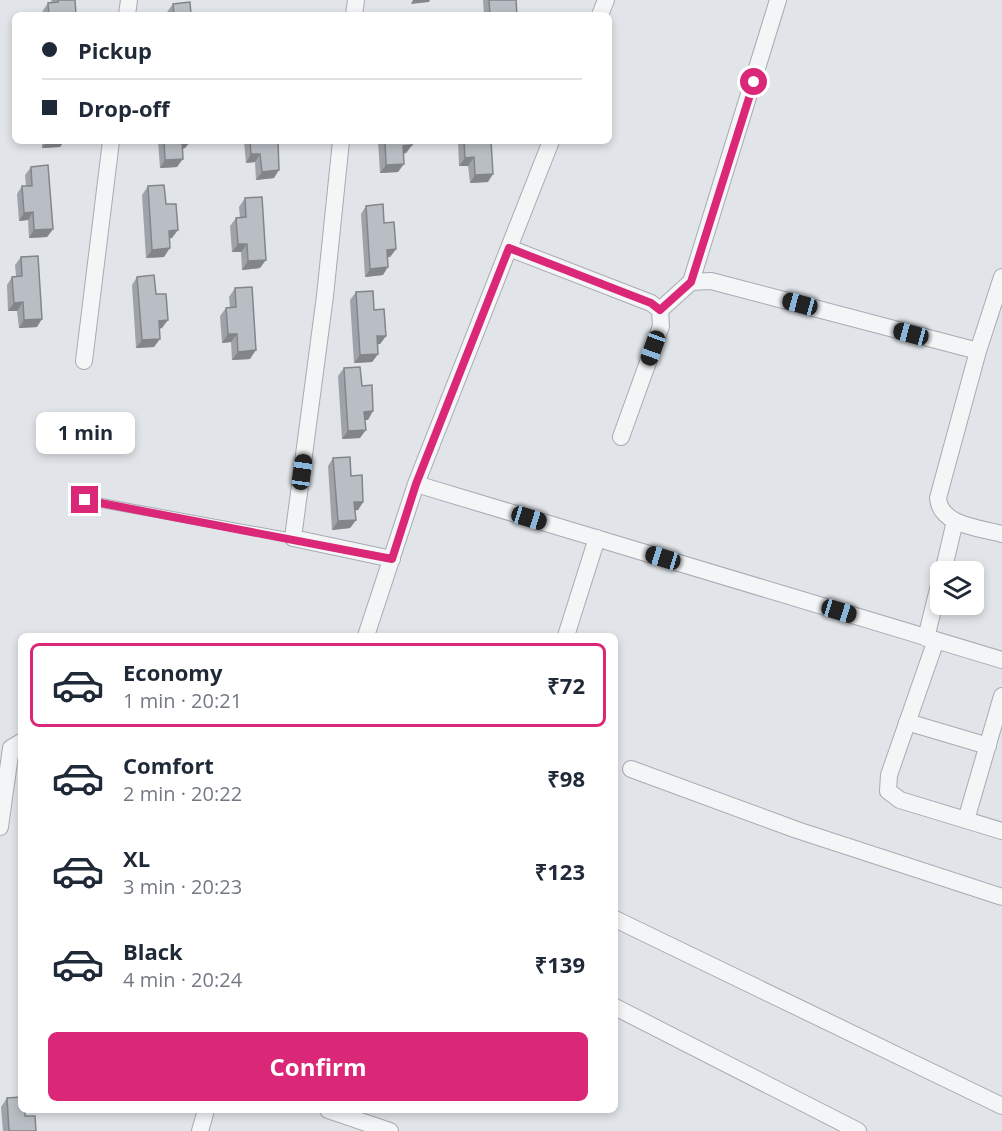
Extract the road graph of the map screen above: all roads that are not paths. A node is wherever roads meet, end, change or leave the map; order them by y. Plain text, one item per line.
1 (778, 0) edge
2 (111, 144) edge
3 (341, 144) edge
4 (550, 144) edge
5 (509, 248) junction
6 (1002, 277) edge
7 (691, 282) junction
8 (660, 310) junction
9 (978, 351) junction
10 (84, 361) dead end
11 (621, 437) dead end
12 (416, 484) junction
13 (85, 500) dead end
14 (955, 521) junction
15 (1002, 534) edge
16 (293, 538) junction
17 (597, 538) junction
18 (392, 559) junction
19 (946, 561) edge
20 (935, 615) edge
21 (367, 633) edge
22 (567, 633) edge
23 (931, 639) junction
24 (1002, 660) edge
25 (1002, 696) edge
26 (907, 722) junction
27 (11, 746) edge
28 (987, 746) junction
29 (631, 769) dead end
30 (966, 820) junction
31 (0, 827) edge
32 (1002, 831) edge
33 (1002, 897) edge
34 (618, 920) edge
35 (618, 1009) edge
36 (1002, 1106) edge
37 (205, 1113) edge
38 (337, 1113) edge
39 (854, 1130) edge
40 (200, 1131) edge
41 (390, 1131) edge

1 - 7 street
2 - 10 street
3 - 16 street
4 - 5 street
5 - 8 street
5 - 12 street
6 - 9 street
7 - 8 street
7 - 9 street
8 - 11 street
9 - 14 street
12 - 17 street
12 - 18 street
13 - 16 lane
14 - 15 street
14 - 19 street
16 - 18 street
17 - 22 street
17 - 23 street
18 - 21 street
20 - 23 street
23 - 24 street
23 - 26 street
25 - 28 street
26 - 28 street
26 - 30 street
27 - 31 street
28 - 30 street
29 - 33 street
30 - 32 street
34 - 36 street
35 - 39 street
37 - 40 street
38 - 41 street

